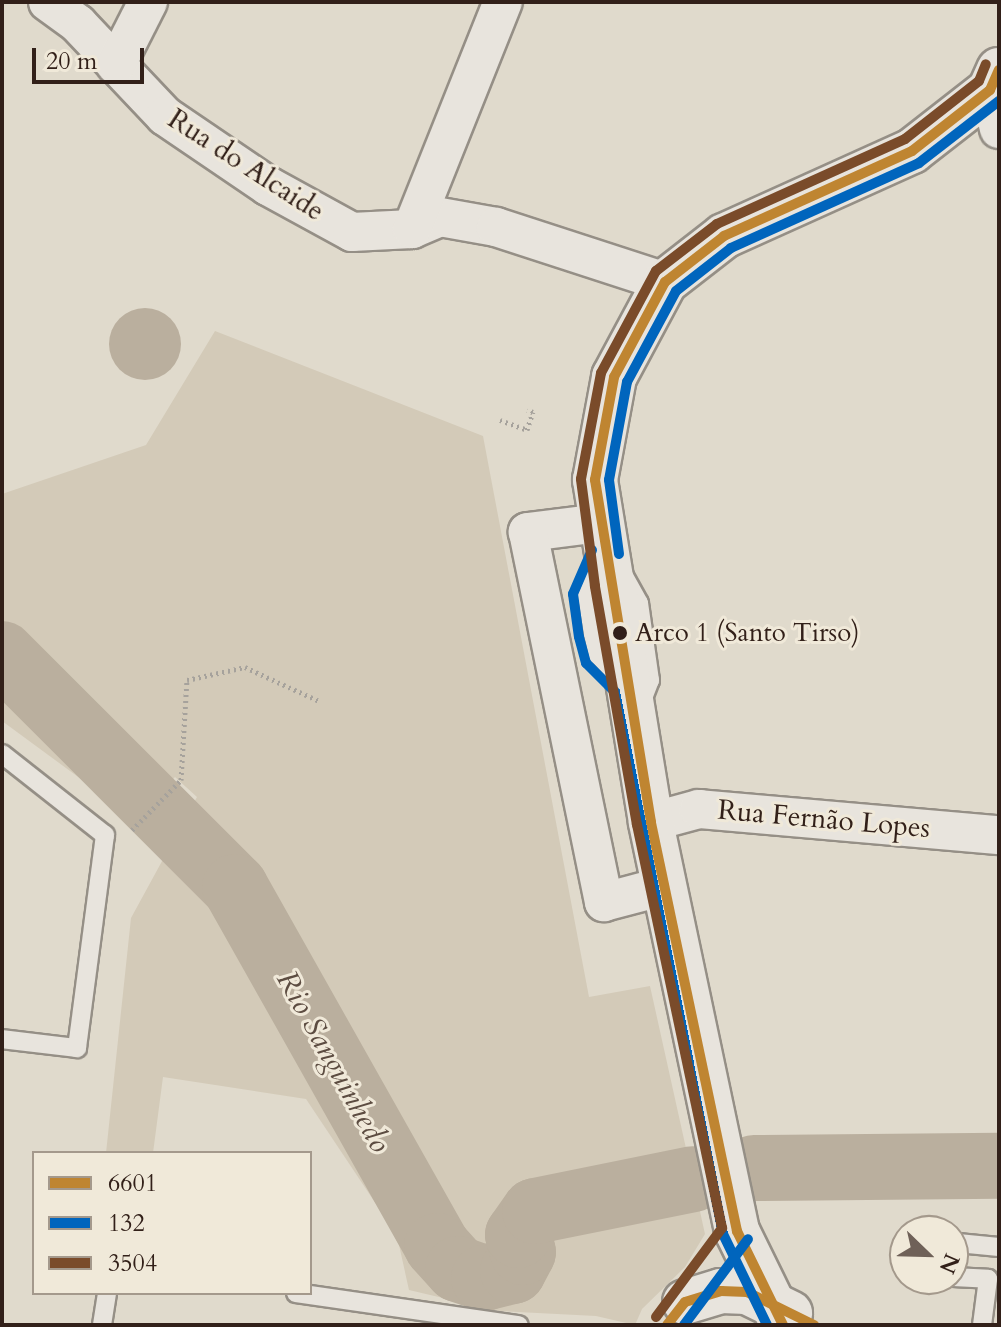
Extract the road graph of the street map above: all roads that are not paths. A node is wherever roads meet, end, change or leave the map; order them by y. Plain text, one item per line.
1 (48, 2) edge
2 (148, 2) edge
3 (503, 2) edge
4 (116, 65) junction
5 (996, 96) edge
6 (412, 229) junction
7 (665, 282) junction
8 (603, 539) junction
9 (2, 754) edge
10 (651, 822) junction
11 (999, 835) edge
12 (664, 886) junction
13 (2, 1039) edge
14 (737, 1231) junction
15 (969, 1244) edge
16 (999, 1247) edge
17 (969, 1278) edge
18 (107, 1295) edge
19 (310, 1295) edge
20 (676, 1313) edge
21 (778, 1315) edge
22 (102, 1325) edge
23 (519, 1325) edge
24 (814, 1325) edge
25 (982, 1325) edge

1 - 4 street, Rua do Alcaide
2 - 4 street
3 - 6 street
4 - 6 street, Rua do Alcaide
5 - 7 street
6 - 7 street, Rua do Alcaide
7 - 8 street
8 - 10 street
8 - 12 street
9 - 13 lane
10 - 11 street, Rua Fernão Lopes
10 - 12 street
12 - 14 street
14 - 20 street
14 - 21 street
15 - 16 lane
17 - 25 lane
18 - 22 lane
19 - 23 lane
20 - 21 street
21 - 24 street

